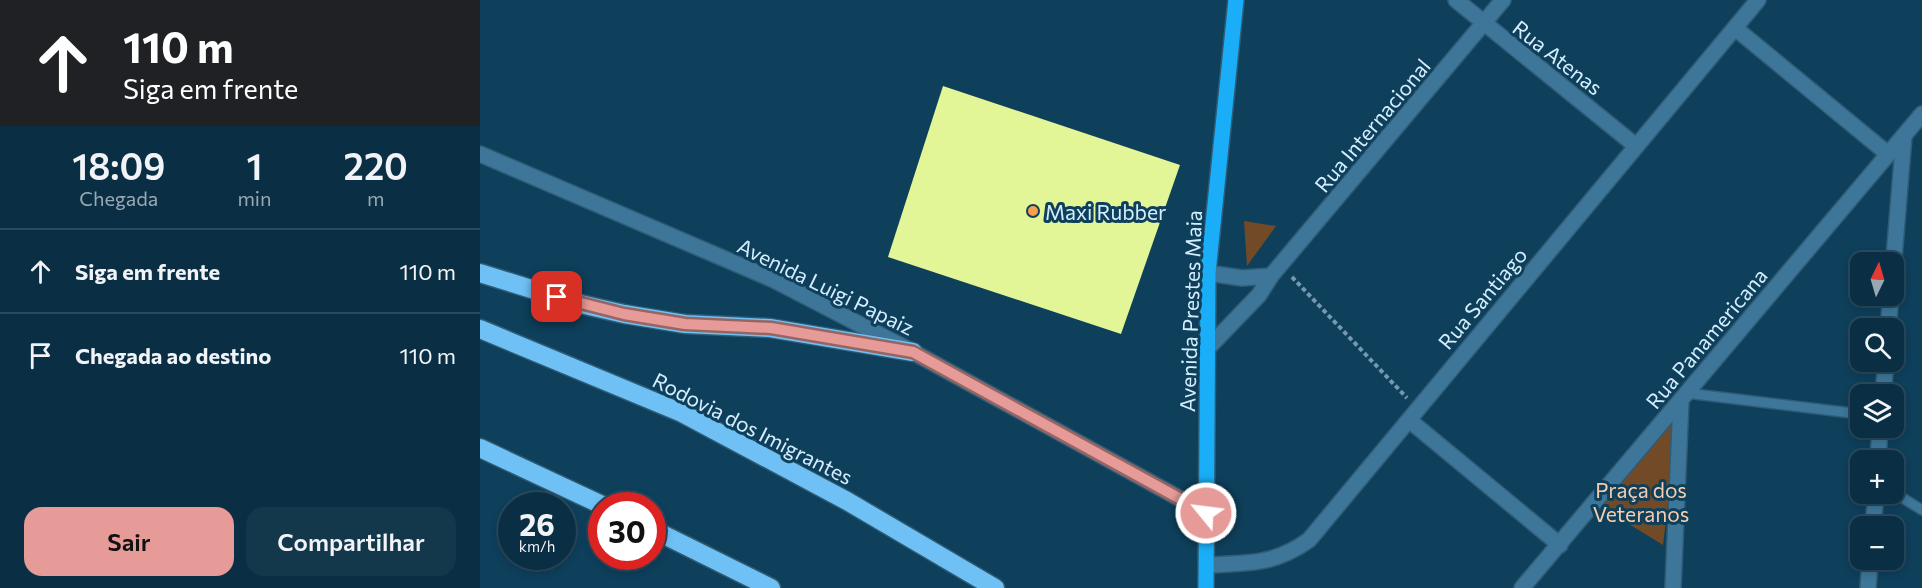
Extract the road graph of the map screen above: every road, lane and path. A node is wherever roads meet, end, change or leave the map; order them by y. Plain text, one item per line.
1 (1236, 0) edge
2 (1456, 0) edge
3 (1503, 0) edge
4 (1758, 0) edge
5 (1483, 24) junction
6 (1735, 28) junction
7 (1922, 114) edge
8 (1904, 136) junction
9 (1636, 146) junction
10 (480, 154) edge
11 (1888, 154) junction
12 (1894, 252) edge
13 (1276, 271) junction
14 (480, 273) edge
15 (1208, 273) junction
16 (480, 329) edge
17 (1207, 349) junction
18 (913, 352) junction
19 (1683, 397) junction
20 (1850, 413) edge
21 (1413, 415) junction
22 (480, 448) edge
23 (588, 499) edge
24 (1904, 499) edge
25 (1922, 510) edge
26 (1206, 513) junction
27 (666, 536) edge
28 (1560, 545) junction
29 (1207, 565) junction
30 (1869, 570) edge
31 (771, 588) edge
32 (995, 588) edge
33 (1206, 588) edge
34 (1522, 588) edge
35 (1673, 588) edge
36 (1868, 588) edge

1 - 15 main road, Avenida Prestes Maia
2 - 5 street, Rua Atenas
3 - 5 street, Rua Internacional
4 - 6 street, Rua Santiago
5 - 9 street, Rua Atenas
5 - 13 street, Rua Internacional
6 - 9 street, Rua Santiago
6 - 11 street
7 - 8 street, Rua Panamericana
8 - 11 street, Rua Panamericana
8 - 12 street
9 - 21 street, Rua Santiago
10 - 18 street, Avenida Luigi Papaiz
11 - 19 street, Rua Panamericana
13 - 15 street
13 - 17 street, Rua Internacional
13 - 21 path
14 - 18 highway
15 - 17 main road, Avenida Prestes Maia
16 - 32 highway, Rodovia dos Imigrantes
17 - 26 main road, Avenida Prestes Maia
18 - 26 street, Avenida Luigi Papaiz
19 - 20 lane
19 - 28 street, Rua Panamericana
19 - 35 street
21 - 28 street
21 - 29 street, Rua Santiago
22 - 23 highway
24 - 25 lane
26 - 29 main road, Avenida Prestes Maia
27 - 31 highway
28 - 34 street, Rua Panamericana
29 - 33 main road, Avenida Prestes Maia
30 - 36 street

